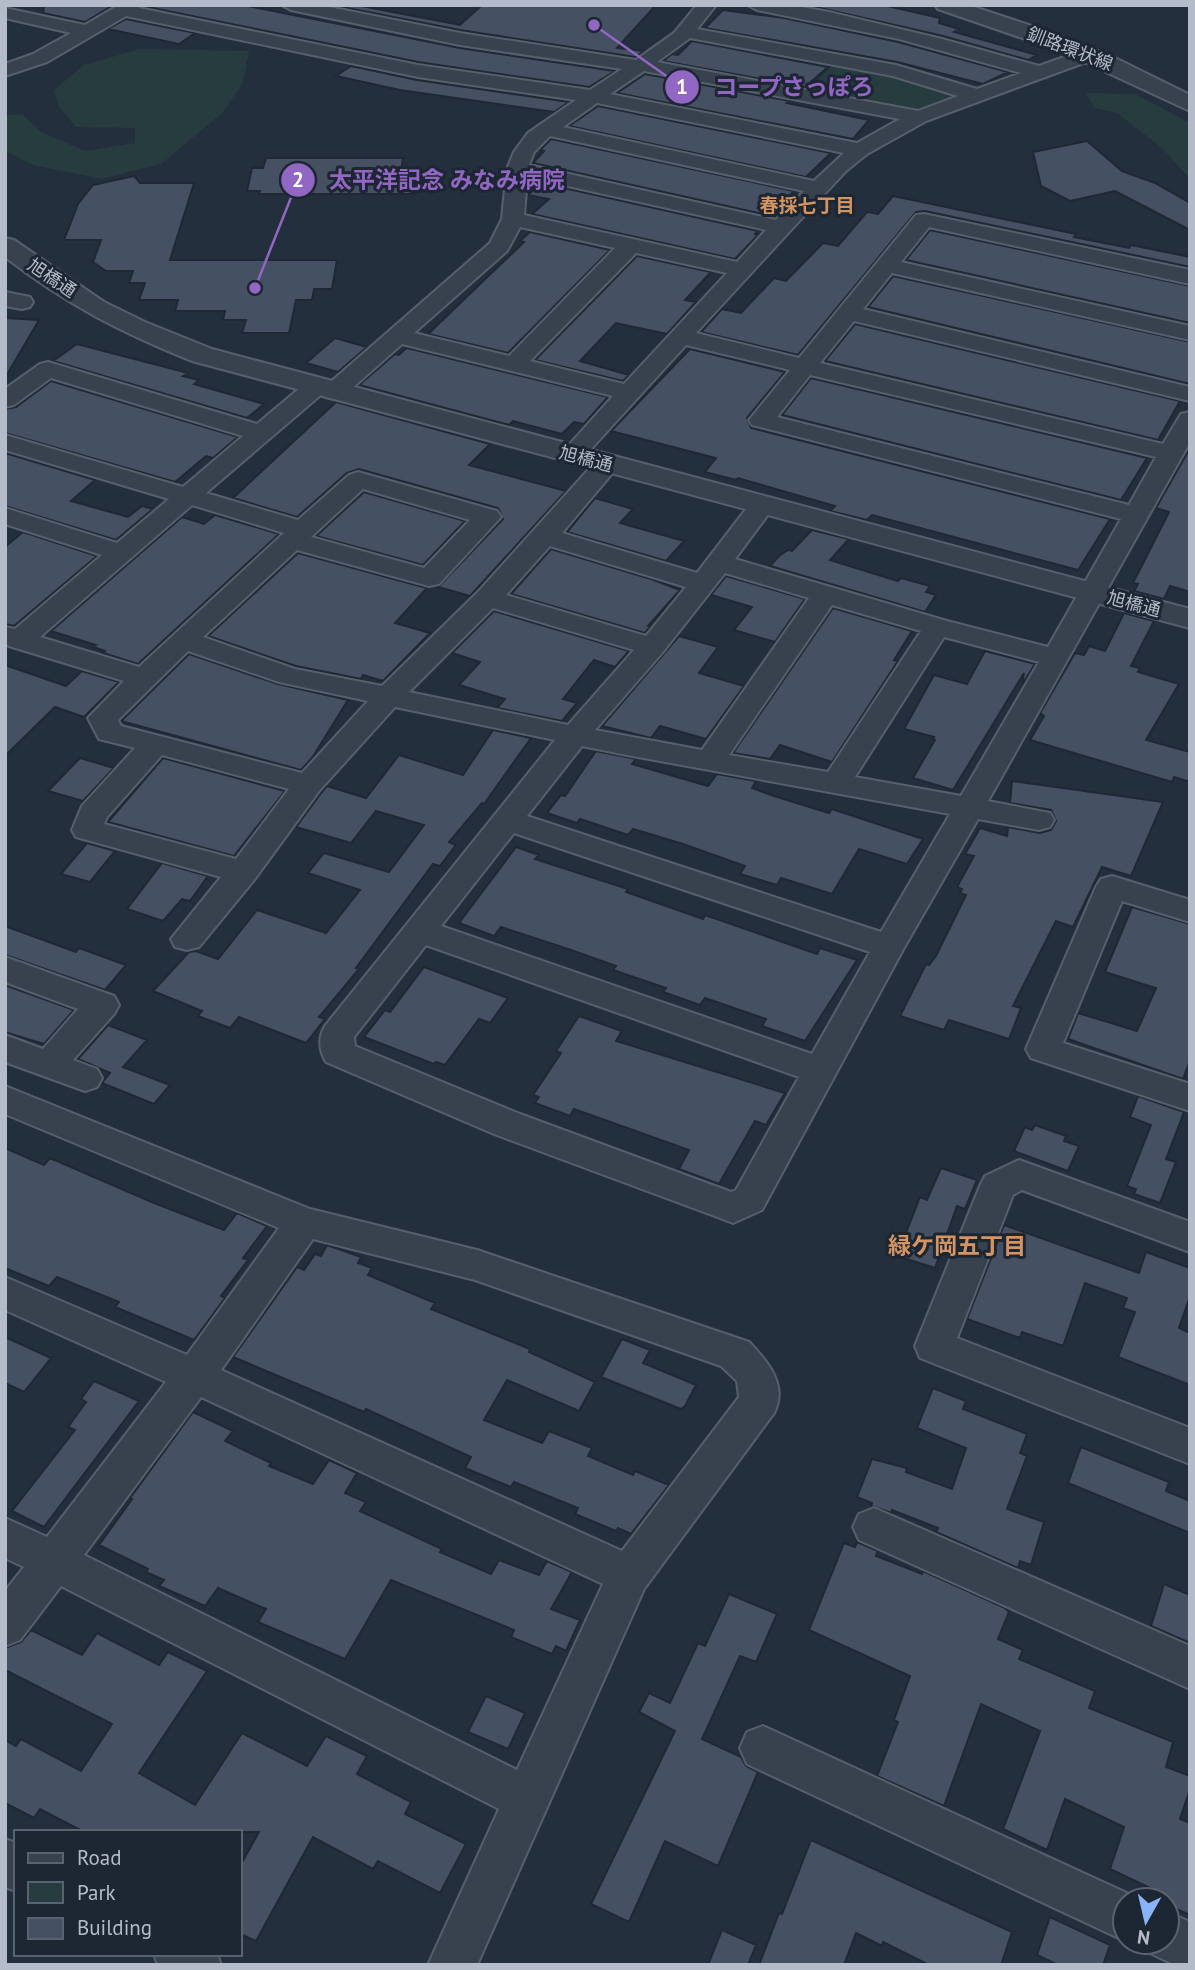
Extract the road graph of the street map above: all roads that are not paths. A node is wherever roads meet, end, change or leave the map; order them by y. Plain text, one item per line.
1 (34, 5) edge
2 (291, 5) edge
3 (707, 5) edge
4 (757, 5) edge
5 (945, 5) edge
6 (128, 8) edge
7 (317, 8) edge
8 (11, 14) edge
9 (88, 31) junction
10 (686, 32) junction
11 (460, 39) junction
12 (1090, 54) junction
13 (642, 65) junction
14 (5, 70) edge
15 (418, 71) junction
16 (1041, 73) junction
17 (979, 96) junction
18 (595, 97) junction
19 (1190, 104) edge
20 (919, 117) junction
21 (546, 129) junction
22 (860, 150) junction
23 (517, 169) junction
24 (818, 188) junction
25 (941, 199) dead end
26 (513, 219) junction
27 (924, 220) junction
28 (781, 227) junction
29 (5, 245) edge
30 (631, 246) junction
31 (888, 266) junction
32 (742, 270) junction
33 (1190, 277) edge
34 (850, 313) junction
35 (1190, 333) edge
36 (399, 336) junction
37 (682, 337) junction
38 (513, 365) junction
39 (803, 366) junction
40 (324, 390) junction
41 (627, 392) junction
42 (1190, 394) edge
43 (5, 400) edge
44 (1190, 419) edge
45 (261, 433) junction
46 (5, 442) edge
47 (1169, 453) junction
48 (572, 455) junction
49 (607, 464) junction
50 (186, 497) junction
51 (762, 505) junction
52 (1136, 515) junction
53 (5, 516) edge
54 (298, 535) junction
55 (545, 536) junction
56 (120, 552) junction
57 (710, 573) junction
58 (1091, 593) junction
59 (825, 594) junction
60 (488, 598) junction
61 (1190, 619) edge
62 (937, 627) junction
63 (12, 637) edge
64 (184, 640) junction
65 (652, 647) junction
66 (1056, 658) junction
67 (144, 677) junction
68 (389, 696) junction
69 (575, 735) junction
70 (154, 746) junction
71 (709, 761) junction
72 (308, 784) junction
73 (836, 784) junction
74 (969, 808) junction
75 (507, 820) junction
76 (1039, 820) dead end
77 (243, 872) junction
78 (1190, 911) edge
79 (421, 931) junction
80 (187, 939) dead end
81 (889, 946) junction
82 (5, 969) edge
83 (5, 1048) edge
84 (49, 1064) junction
85 (821, 1071) junction
86 (85, 1078) dead end
87 (1190, 1098) edge
88 (5, 1099) edge
89 (304, 1222) junction
90 (1190, 1237) edge
91 (5, 1293) edge
92 (194, 1376) junction
93 (1190, 1446) edge
94 (874, 1527) dead end
95 (5, 1536) edge
96 (54, 1561) junction
97 (629, 1574) junction
98 (5, 1626) edge
99 (1190, 1668) edge
100 (763, 1748) dead end
101 (526, 1798) junction
102 (1111, 1910) edge
103 (181, 1956) edge
104 (197, 1965) edge
105 (452, 1965) edge

1 - 8 street
2 - 7 street
3 - 10 street
4 - 16 street
5 - 12 street, 釧路環状線
6 - 9 street
6 - 15 street
7 - 11 street
8 - 9 street
9 - 14 street
10 - 13 street
10 - 17 street
11 - 13 street
11 - 15 street
12 - 16 street
12 - 19 street, 釧路環状線
13 - 18 street
13 - 20 street
15 - 18 street
16 - 17 street
17 - 20 street
18 - 21 street
18 - 22 street
20 - 22 street
21 - 23 street
21 - 24 street
22 - 24 street
23 - 26 street
23 - 28 street
24 - 28 street
25 - 27 street
26 - 30 street
26 - 36 street
27 - 31 street
27 - 33 street
28 - 32 street
29 - 40 street, 旭橋通
30 - 32 street
30 - 38 street
31 - 34 street
31 - 35 street
32 - 37 street
34 - 39 street
34 - 42 street
36 - 38 street
36 - 40 street
37 - 39 street
37 - 41 street
38 - 41 street
39 - 47 street
39 - 52 street
40 - 45 street
40 - 48 street, 旭橋通
41 - 48 street
43 - 45 street
44 - 47 street
45 - 50 street
46 - 50 street
47 - 52 street
48 - 49 street, 旭橋通
49 - 51 street, 旭橋通
49 - 55 street
50 - 54 street
50 - 56 street
51 - 57 street
51 - 58 street, 旭橋通
52 - 58 street
53 - 56 street
54 - 54 street
54 - 64 street
55 - 57 street
55 - 60 street
56 - 63 street
57 - 59 street
57 - 65 street
58 - 61 street, 旭橋通
58 - 66 street
59 - 62 street
59 - 71 street
60 - 65 street
60 - 68 street
62 - 66 street
62 - 73 street
63 - 67 street
64 - 67 street
64 - 68 street
65 - 69 street
66 - 74 street
67 - 70 street
68 - 69 street
68 - 72 street
69 - 71 street
69 - 75 street
70 - 72 street
70 - 77 street
71 - 73 street
72 - 77 street
73 - 74 street
74 - 76 street
74 - 81 street
75 - 79 street
75 - 81 street
77 - 80 street
78 - 87 street
79 - 85 street
79 - 85 street
81 - 85 street
82 - 84 street
83 - 84 street
84 - 86 street
88 - 89 street
89 - 92 street
89 - 97 street
90 - 93 street
91 - 92 street
92 - 96 street
92 - 97 street
94 - 99 street
95 - 96 street
96 - 98 street
96 - 101 street
97 - 101 street
100 - 102 street
101 - 105 street
103 - 104 street

